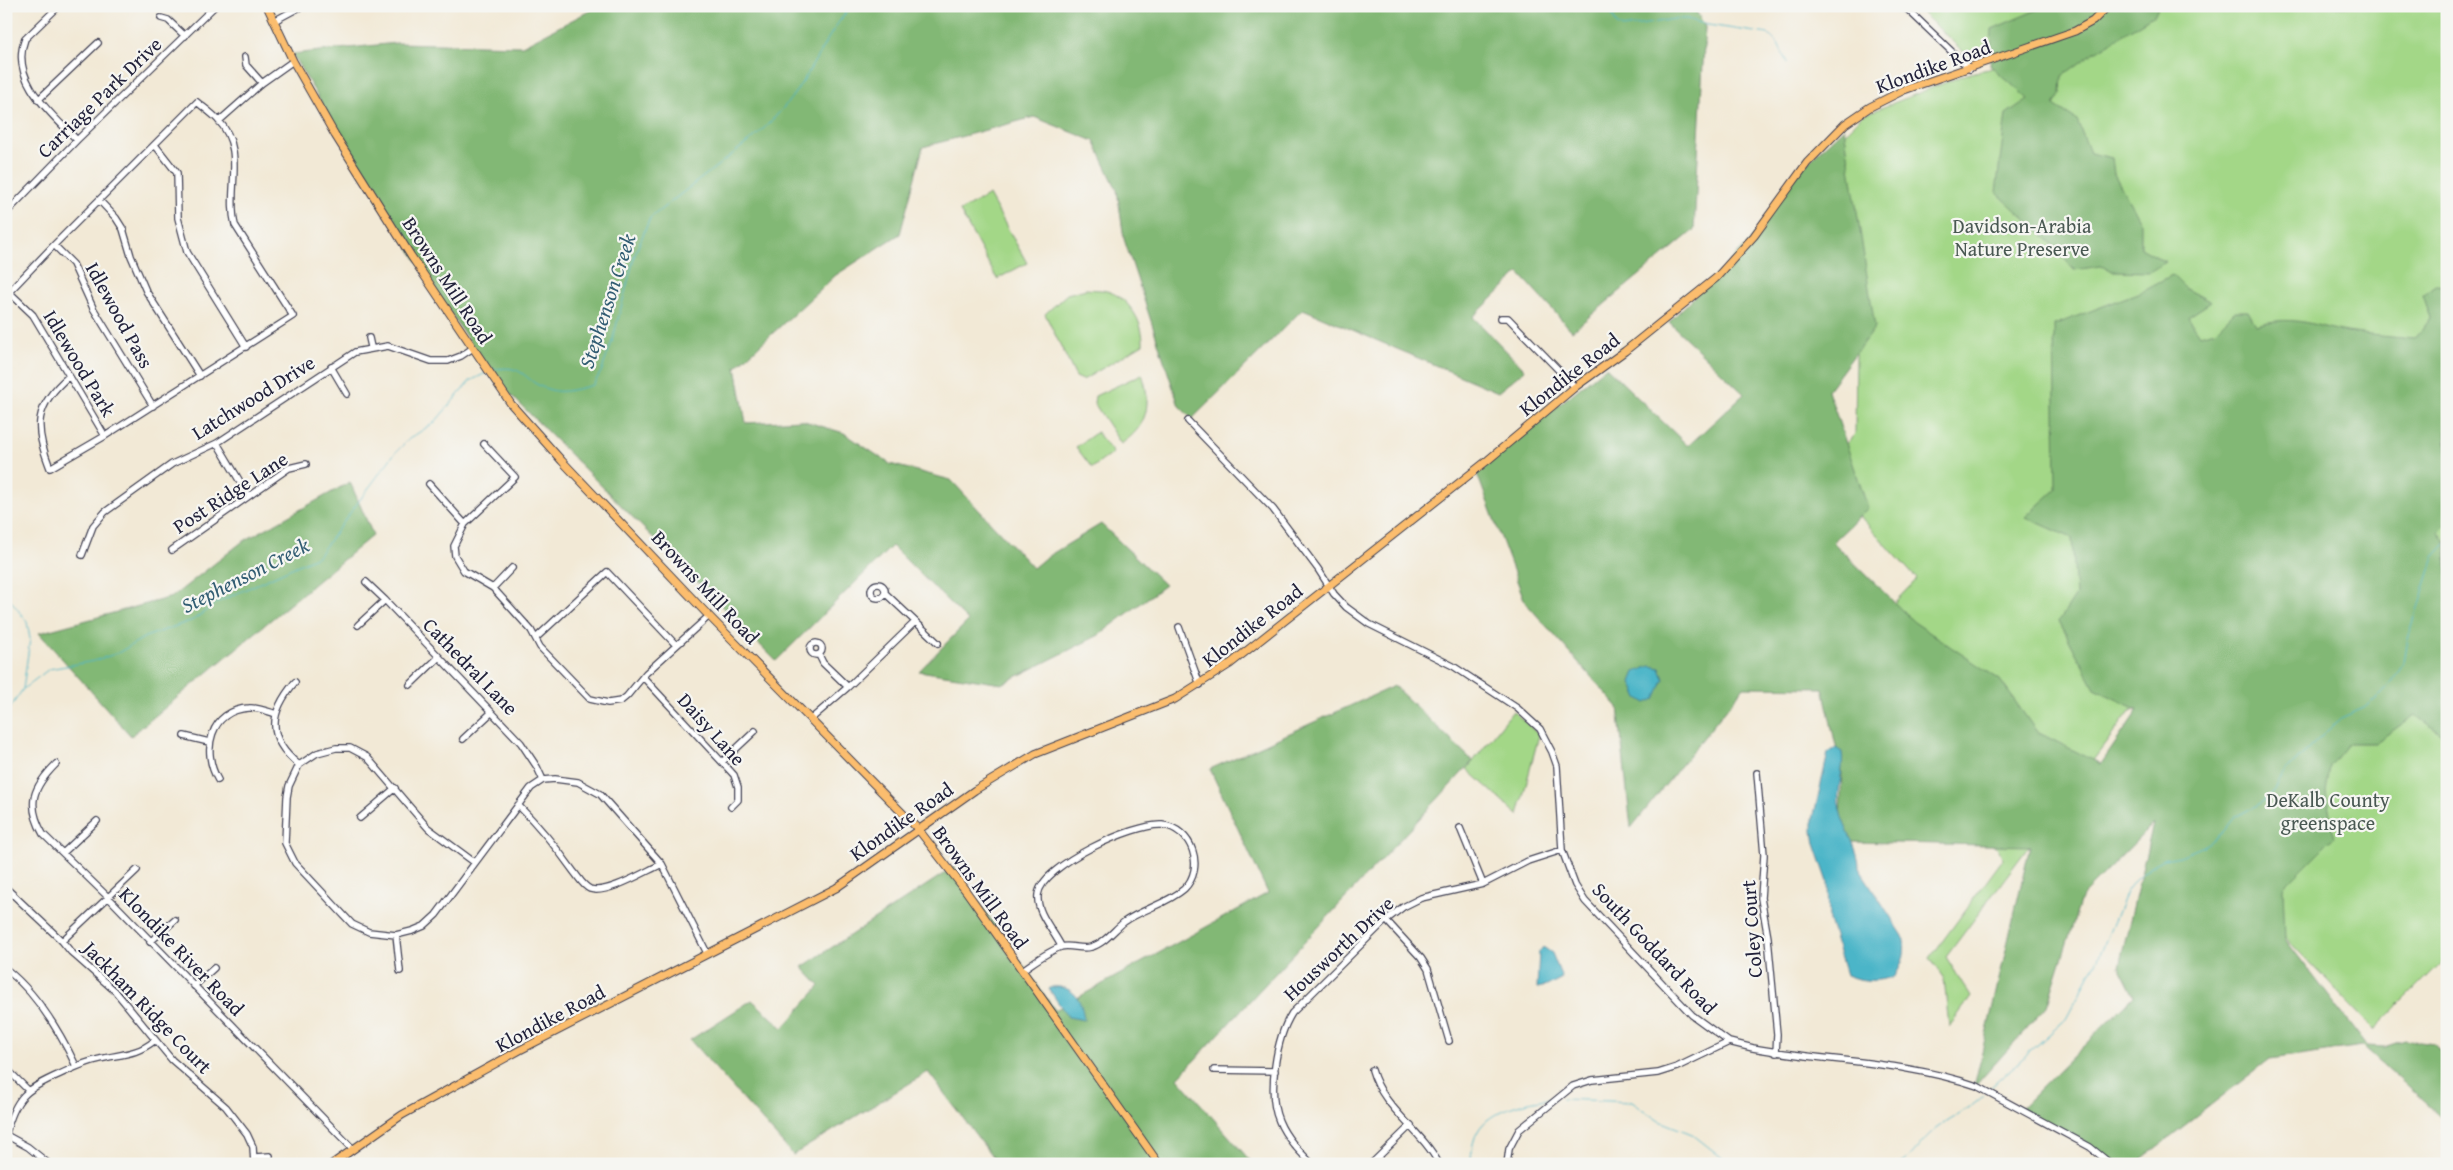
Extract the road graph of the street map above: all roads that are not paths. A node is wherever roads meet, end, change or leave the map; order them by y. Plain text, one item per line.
1 (59, 6) edge
2 (215, 6) edge
3 (267, 6) edge
4 (302, 6) edge
5 (1904, 6) edge
6 (2108, 6) edge
7 (161, 18) dead end
8 (274, 21) junction
9 (185, 36) junction
10 (98, 43) dead end
11 (245, 57) dead end
12 (293, 61) junction
13 (1970, 68) junction
14 (262, 83) junction
15 (38, 100) junction
16 (220, 121) junction
17 (77, 140) junction
18 (155, 145) junction
19 (99, 200) junction
20 (6, 213) edge
21 (54, 245) junction
22 (1501, 318) dead end
23 (369, 338) dead end
24 (246, 347) junction
25 (371, 347) junction
26 (472, 348) junction
27 (331, 367) junction
28 (69, 376) junction
29 (200, 376) junction
30 (1575, 387) junction
31 (347, 394) dead end
32 (153, 406) junction
33 (1188, 421) dead end
34 (105, 436) junction
35 (217, 443) junction
36 (484, 444) dead end
37 (306, 464) dead end
38 (429, 484) dead end
39 (248, 495) junction
40 (465, 524) junction
41 (445, 545) dead end
42 (454, 546) junction
43 (172, 550) dead end
44 (82, 555) dead end
45 (512, 568) dead end
46 (366, 582) dead end
47 (1329, 585) junction
48 (493, 588) junction
49 (885, 593) dead end
50 (385, 600) junction
51 (709, 616) junction
52 (915, 622) junction
53 (358, 625) dead end
54 (1179, 627) dead end
55 (536, 638) junction
56 (938, 644) dead end
57 (676, 645) junction
58 (819, 655) dead end
59 (439, 657) junction
60 (644, 678) junction
61 (295, 682) dead end
62 (410, 685) dead end
63 (1200, 685) junction
64 (848, 688) junction
65 (491, 713) junction
66 (276, 714) junction
67 (811, 719) junction
68 (755, 731) dead end
69 (184, 736) dead end
70 (463, 739) dead end
71 (209, 742) junction
72 (722, 762) junction
73 (56, 764) dead end
74 (299, 765) junction
75 (1757, 773) dead end
76 (218, 780) dead end
77 (542, 780) junction
78 (395, 788) junction
79 (518, 805) junction
80 (731, 807) dead end
81 (360, 818) dead end
82 (97, 821) dead end
83 (1460, 828) dead end
84 (918, 829) junction
85 (1562, 850) junction
86 (63, 853) junction
87 (474, 862) junction
88 (662, 864) junction
89 (137, 870) dead end
90 (1483, 884) junction
91 (6, 888) edge
92 (108, 897) junction
93 (175, 920) dead end
94 (1386, 920) junction
95 (396, 935) junction
96 (62, 941) junction
97 (150, 942) junction
98 (1061, 946) junction
99 (707, 953) junction
100 (214, 968) dead end
101 (6, 969) edge
102 (1022, 970) junction
103 (400, 971) dead end
104 (194, 986) junction
105 (154, 1041) junction
106 (1449, 1041) dead end
107 (1729, 1042) junction
108 (1776, 1053) junction
109 (76, 1066) junction
110 (6, 1068) edge
111 (1214, 1070) dead end
112 (1372, 1070) dead end
113 (1275, 1071) junction
114 (28, 1090) junction
115 (1411, 1125) junction
116 (6, 1134) edge
117 (353, 1149) junction
118 (270, 1156) dead end
119 (255, 1160) edge
120 (49, 1164) edge
121 (332, 1164) edge
122 (1159, 1164) edge
123 (1312, 1164) edge
124 (1371, 1164) edge
125 (1439, 1164) edge
126 (1507, 1164) edge
127 (2111, 1164) edge

1 - 15 street
2 - 9 street, Carriage Park Drive
3 - 8 main road, Browns Mill Road
4 - 8 street
5 - 13 street
6 - 13 main road, Klondike Road
7 - 9 street
8 - 12 main road, Browns Mill Road
9 - 17 street, Carriage Park Drive
10 - 15 street
11 - 14 street
12 - 14 street
12 - 26 main road, Browns Mill Road
13 - 30 main road, Klondike Road
14 - 16 street
15 - 17 street
16 - 18 street, Idlewood Park
16 - 24 street, Idlewood Park
17 - 20 street, Carriage Park Drive
18 - 19 street, Idlewood Park
18 - 24 street
19 - 21 street, Idlewood Park
19 - 29 street
21 - 28 street, Idlewood Park
21 - 32 street, Idlewood Pass
22 - 30 street
23 - 25 street
24 - 29 street, Idlewood Park
25 - 26 street, Latchwood Drive
25 - 27 street, Latchwood Drive
26 - 51 main road, Browns Mill Road
27 - 31 street
27 - 35 street, Latchwood Drive
28 - 34 street, Idlewood Park
28 - 34 street
29 - 32 street, Idlewood Park
30 - 47 main road, Klondike Road
32 - 34 street, Idlewood Park
33 - 47 street, South Goddard Road
35 - 39 street
35 - 44 street, Latchwood Drive
36 - 40 street
37 - 39 street, Post Ridge Lane
38 - 40 street
39 - 43 street, Post Ridge Lane
40 - 42 street
41 - 42 street
42 - 48 street
45 - 48 street
46 - 50 street, Cathedral Lane
47 - 63 main road, Klondike Road
47 - 85 street, South Goddard Road
48 - 55 street
49 - 52 street
50 - 53 street
50 - 59 street, Cathedral Lane
51 - 57 street
51 - 67 main road, Browns Mill Road
52 - 56 street
52 - 64 street
54 - 63 street
55 - 57 street
55 - 60 street
57 - 60 street
58 - 64 street
59 - 62 street
59 - 65 street, Cathedral Lane
60 - 72 street, Daisy Lane
61 - 66 street
63 - 84 main road, Klondike Road
64 - 67 street
65 - 70 street
65 - 77 street, Cathedral Lane
66 - 71 street
66 - 74 street
67 - 84 main road, Browns Mill Road
68 - 72 street
69 - 71 street
71 - 76 street
72 - 80 street, Daisy Lane
73 - 86 street, Klondike River Road
74 - 78 street
74 - 95 street
75 - 108 street, Coley Court
77 - 79 street
77 - 88 street
78 - 81 street
78 - 87 street
79 - 87 street
79 - 88 street
82 - 86 street
83 - 90 street
84 - 99 main road, Klondike Road
84 - 102 main road, Browns Mill Road
85 - 90 street, Housworth Drive
85 - 107 street, South Goddard Road
86 - 92 street, Klondike River Road
87 - 95 street
88 - 99 street
89 - 92 street
90 - 94 street, Housworth Drive
91 - 96 street, Jackham Ridge Court
92 - 96 street
92 - 97 street, Klondike River Road
93 - 97 street
94 - 106 street
94 - 113 street, Housworth Drive
95 - 103 street
96 - 105 street, Jackham Ridge Court
97 - 104 street, Klondike River Road
98 - 98 street
98 - 102 street
99 - 117 main road, Klondike Road
100 - 104 street
101 - 109 street
102 - 122 main road, Browns Mill Road
104 - 117 street, Klondike River Road
105 - 109 street
105 - 119 street, Jackham Ridge Court
107 - 108 street, South Goddard Road
107 - 126 street
108 - 127 street, South Goddard Road
109 - 114 street
110 - 114 street
111 - 113 street
112 - 115 street
113 - 123 street, Housworth Drive
114 - 116 street
115 - 124 street
115 - 125 street
116 - 120 street
117 - 121 main road, Klondike Road
118 - 119 street, Jackham Ridge Court

